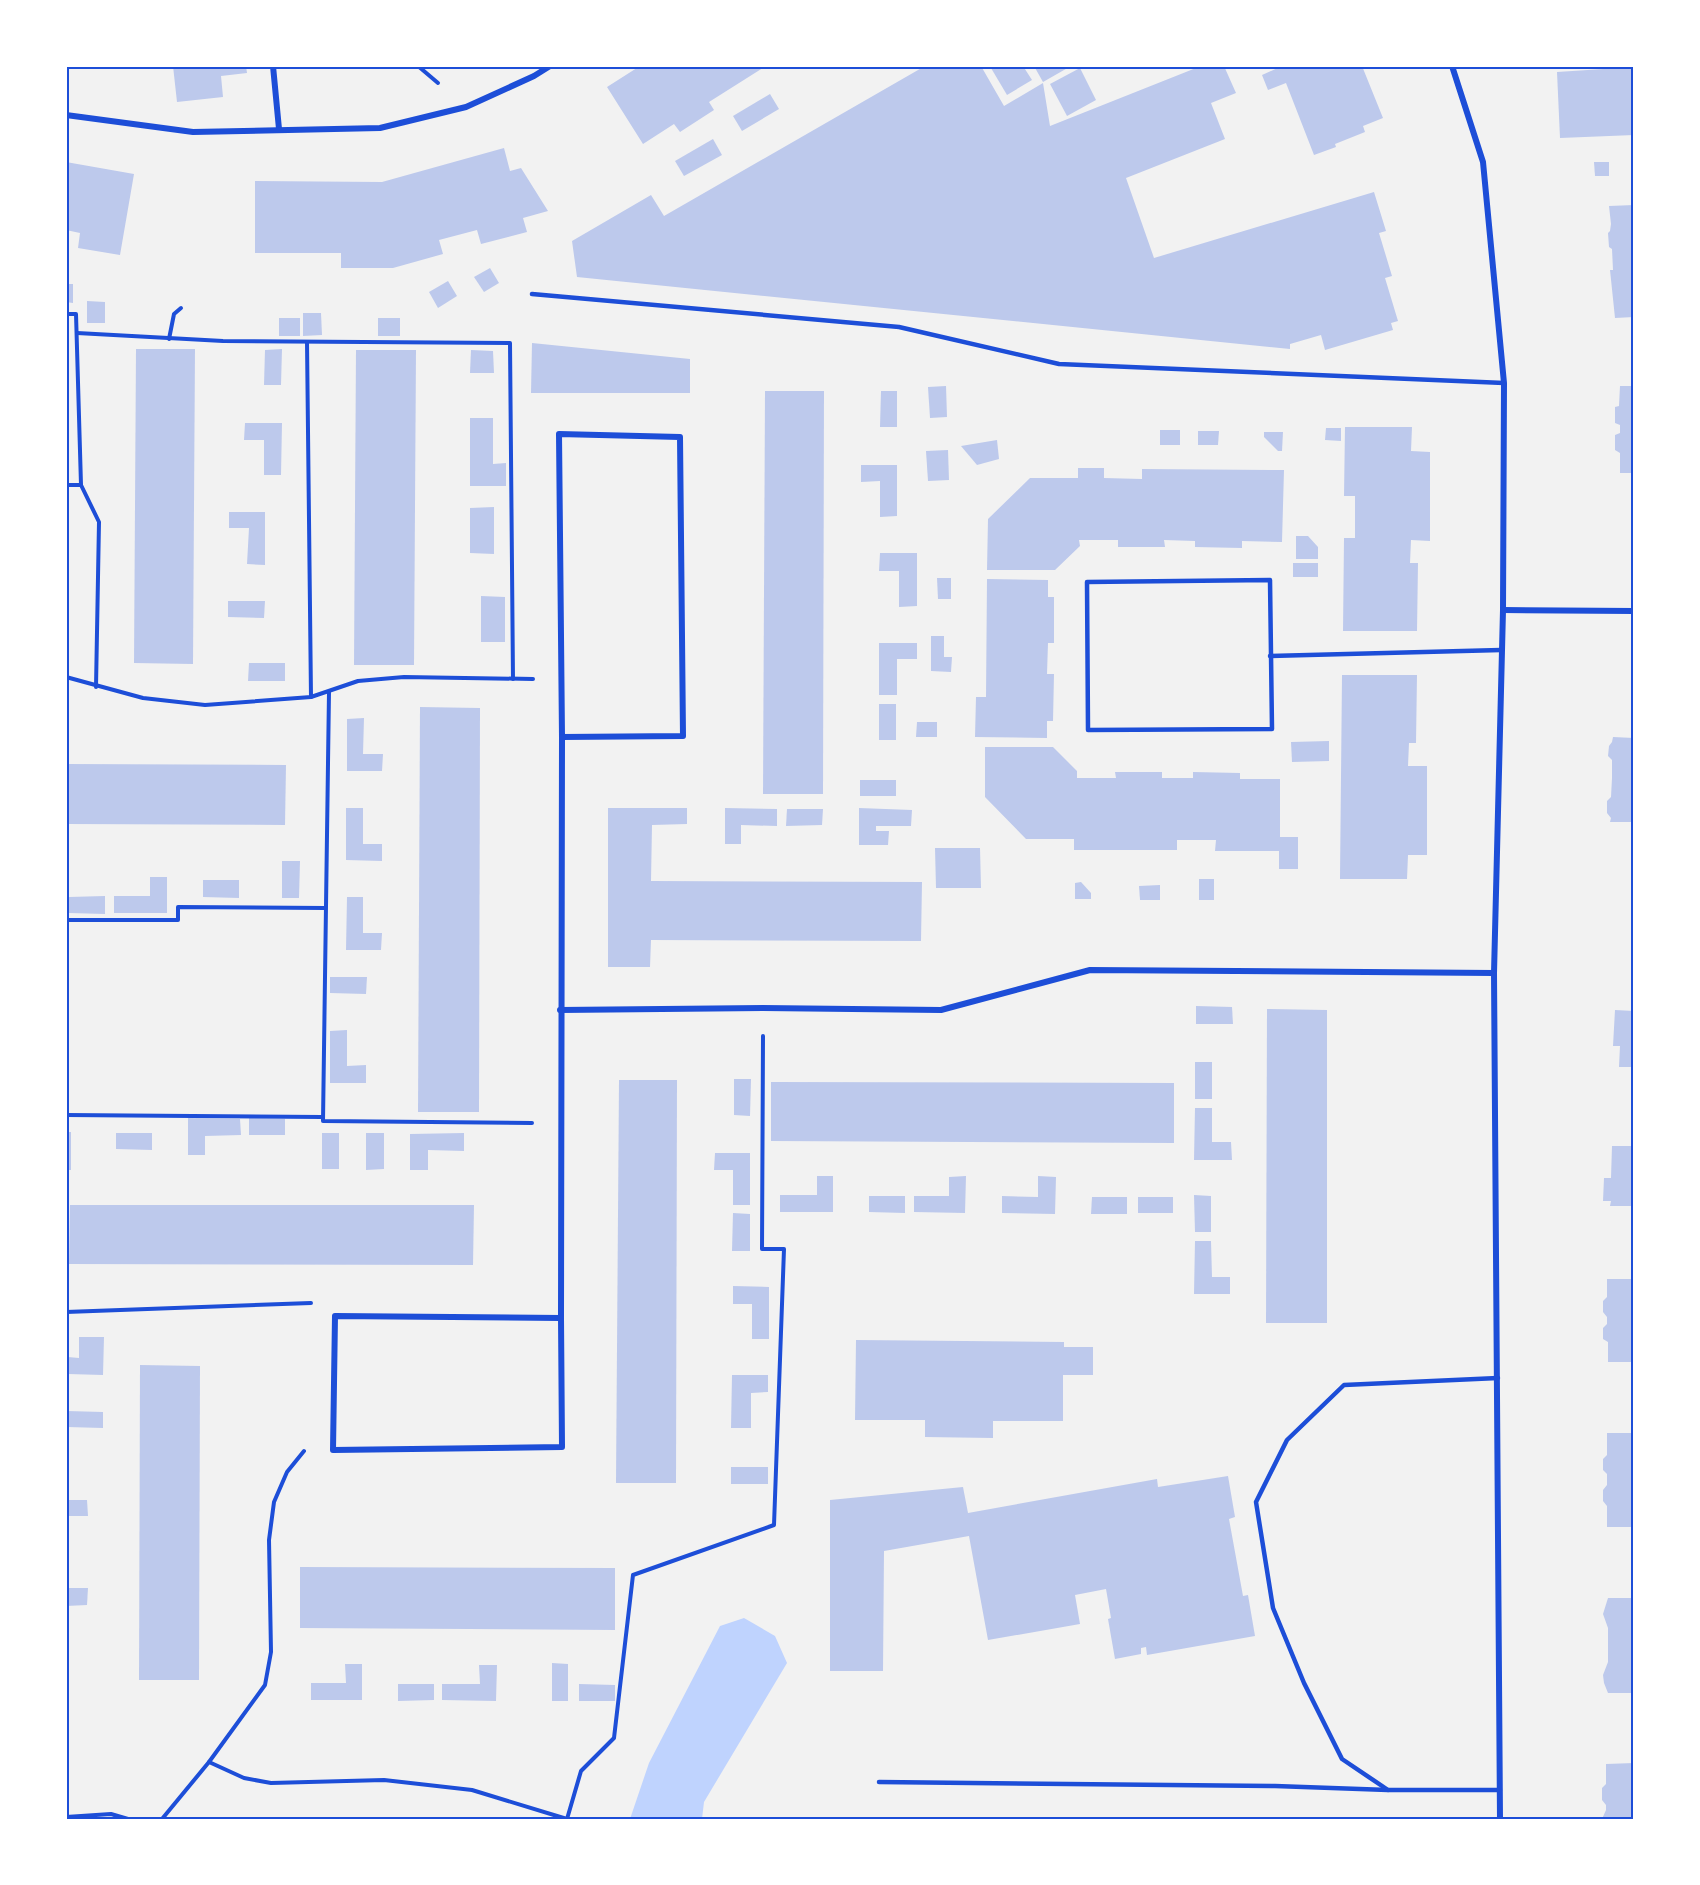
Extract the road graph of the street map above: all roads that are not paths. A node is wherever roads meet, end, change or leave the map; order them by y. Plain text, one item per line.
1 (273, 66) edge
2 (550, 66) edge
3 (1452, 66) edge
4 (66, 115) edge
5 (279, 129) junction
6 (532, 294) dead end
7 (1504, 383) junction
8 (1503, 609) junction
9 (1634, 610) edge
10 (1501, 651) junction
11 (1270, 656) junction
12 (562, 737) junction
13 (1494, 973) junction
14 (560, 1010) junction
15 (561, 1317) junction
16 (1498, 1378) junction
17 (879, 1782) dead end
18 (1388, 1790) junction
19 (1500, 1790) junction
20 (1500, 1819) edge

1 - 5 street
2 - 5 street
3 - 7 street
4 - 5 street
6 - 7 lane
7 - 8 street
8 - 9 street
8 - 10 street
10 - 11 lane
10 - 13 street
11 - 11 lane
12 - 12 street
12 - 14 street
13 - 14 street
13 - 16 street
14 - 15 street
15 - 15 street
16 - 18 lane
16 - 19 street
17 - 18 lane
18 - 19 lane
19 - 20 street

